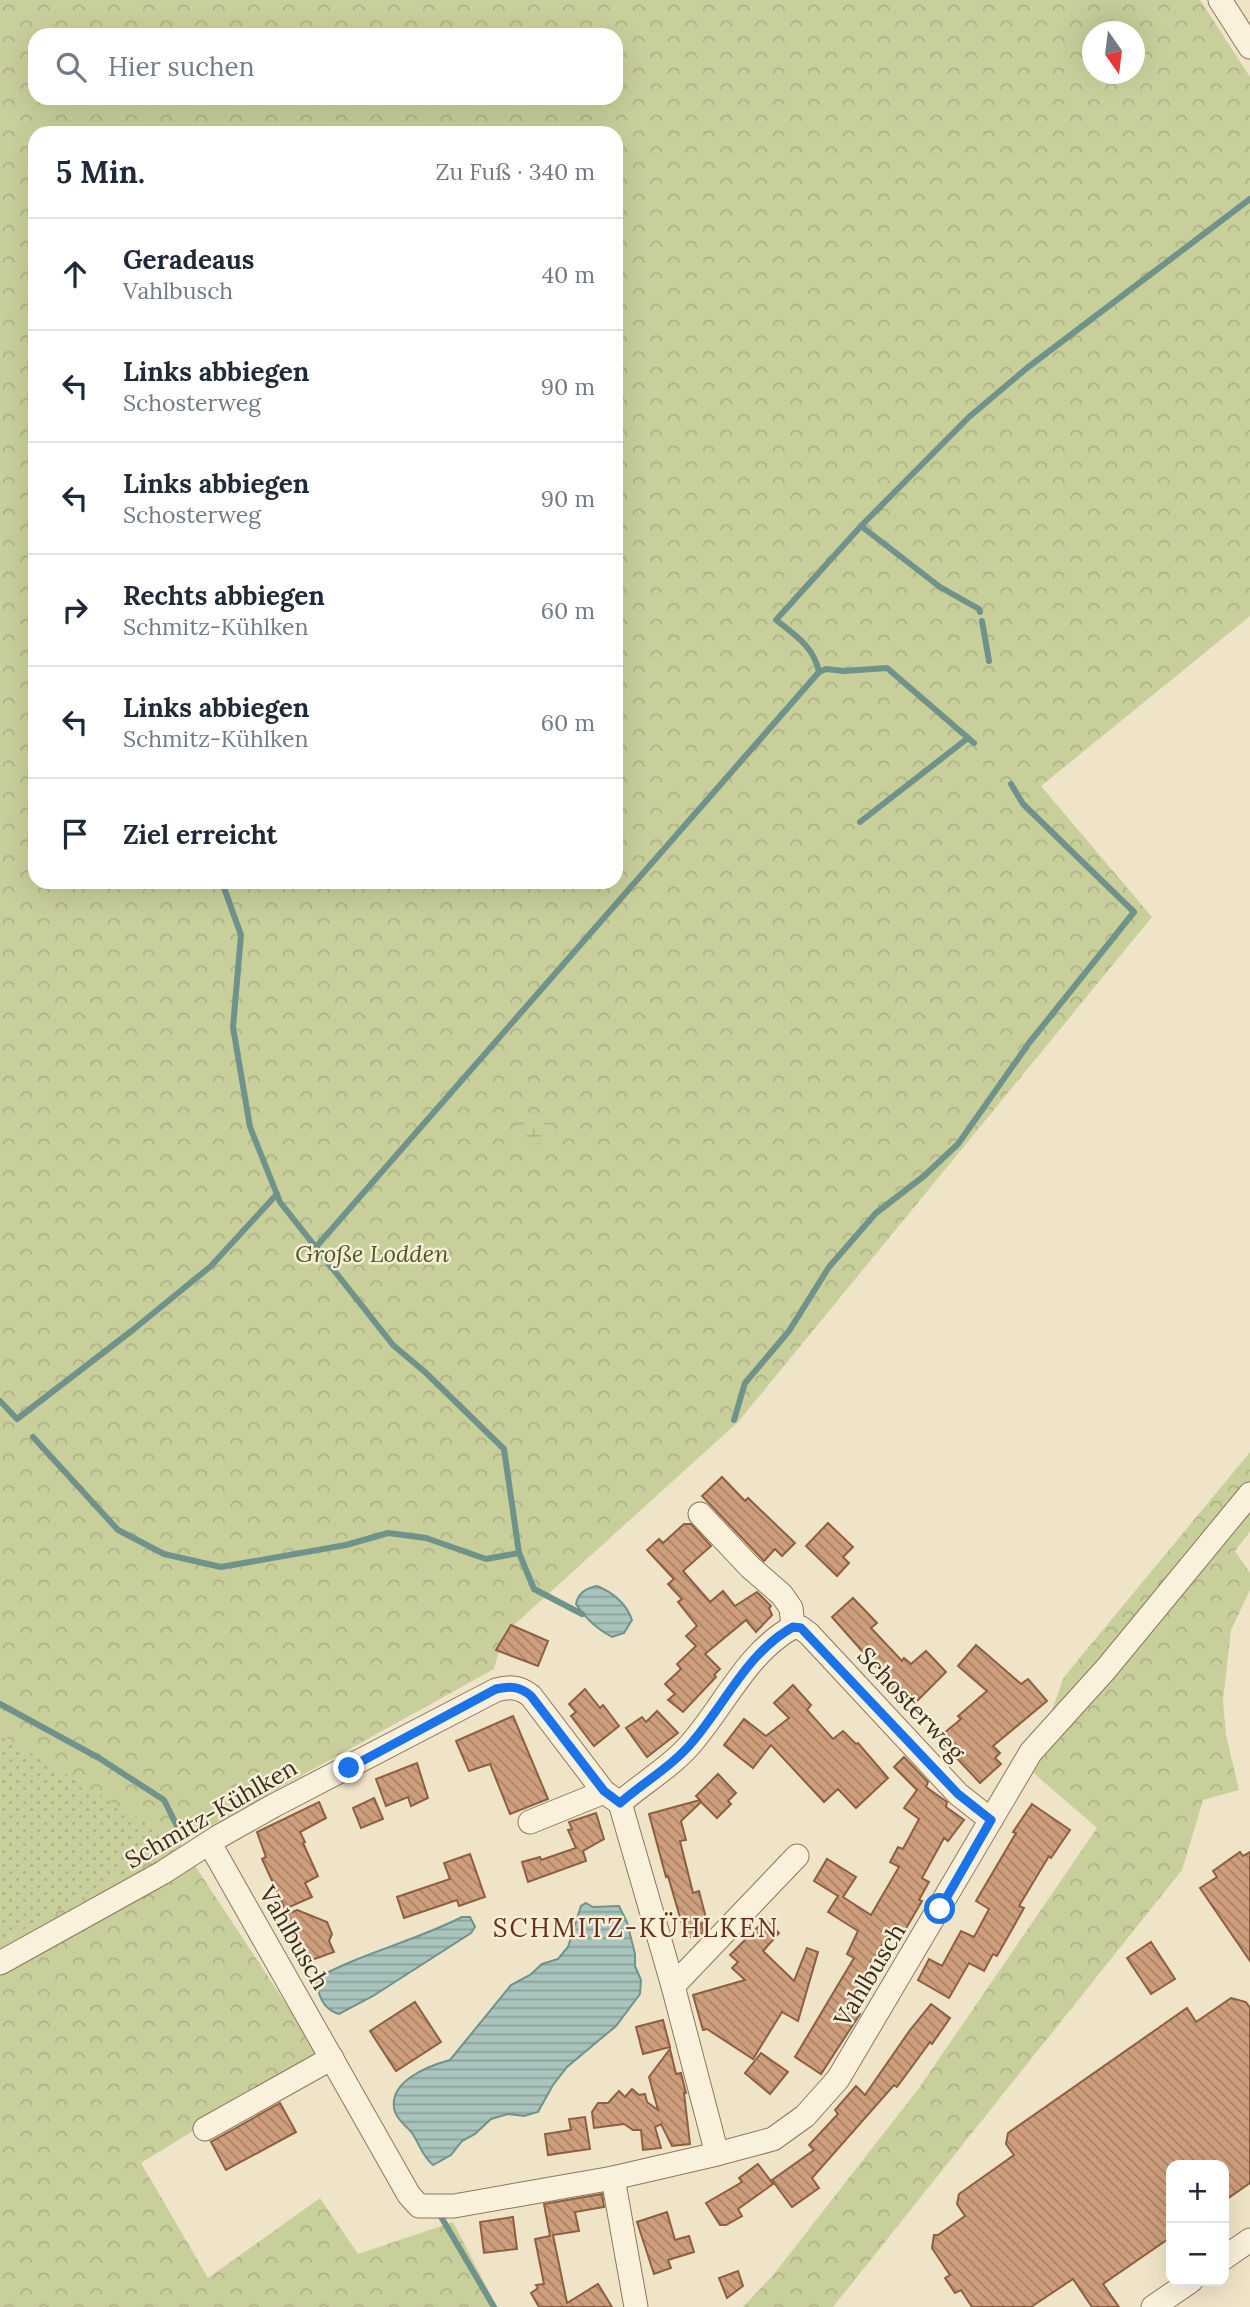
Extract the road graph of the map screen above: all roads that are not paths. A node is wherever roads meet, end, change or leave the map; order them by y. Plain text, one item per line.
1 (1220, 0) edge
2 (1250, 47) edge
3 (1250, 1494) edge
4 (700, 1514) dead end
5 (793, 1627) junction
6 (612, 1797) junction
7 (991, 1820) junction
8 (530, 1822) dead end
9 (210, 1844) junction
10 (797, 1856) dead end
11 (0, 1964) edge
12 (673, 1986) junction
13 (332, 2058) junction
14 (205, 2129) dead end
15 (717, 2154) junction
16 (612, 2178) junction
17 (1250, 2240) edge
18 (1229, 2255) edge
19 (1184, 2286) edge
20 (636, 2307) edge
21 (1153, 2307) edge

1 - 2 street
3 - 7 street, Vahlbusch
4 - 5 street
5 - 6 street
5 - 7 street, Schosterweg
6 - 8 street
6 - 9 street, Schmitz-Kühlken
6 - 12 street, Schmitz-Kühlken
7 - 15 street, Vahlbusch
9 - 11 street, Schmitz-Kühlken
9 - 13 street, Vahlbusch
10 - 12 street
12 - 15 street, Schmitz-Kühlken
13 - 14 street
13 - 16 street, Vahlbusch
15 - 16 street, Vahlbusch
16 - 20 street
17 - 18 street
19 - 21 street

